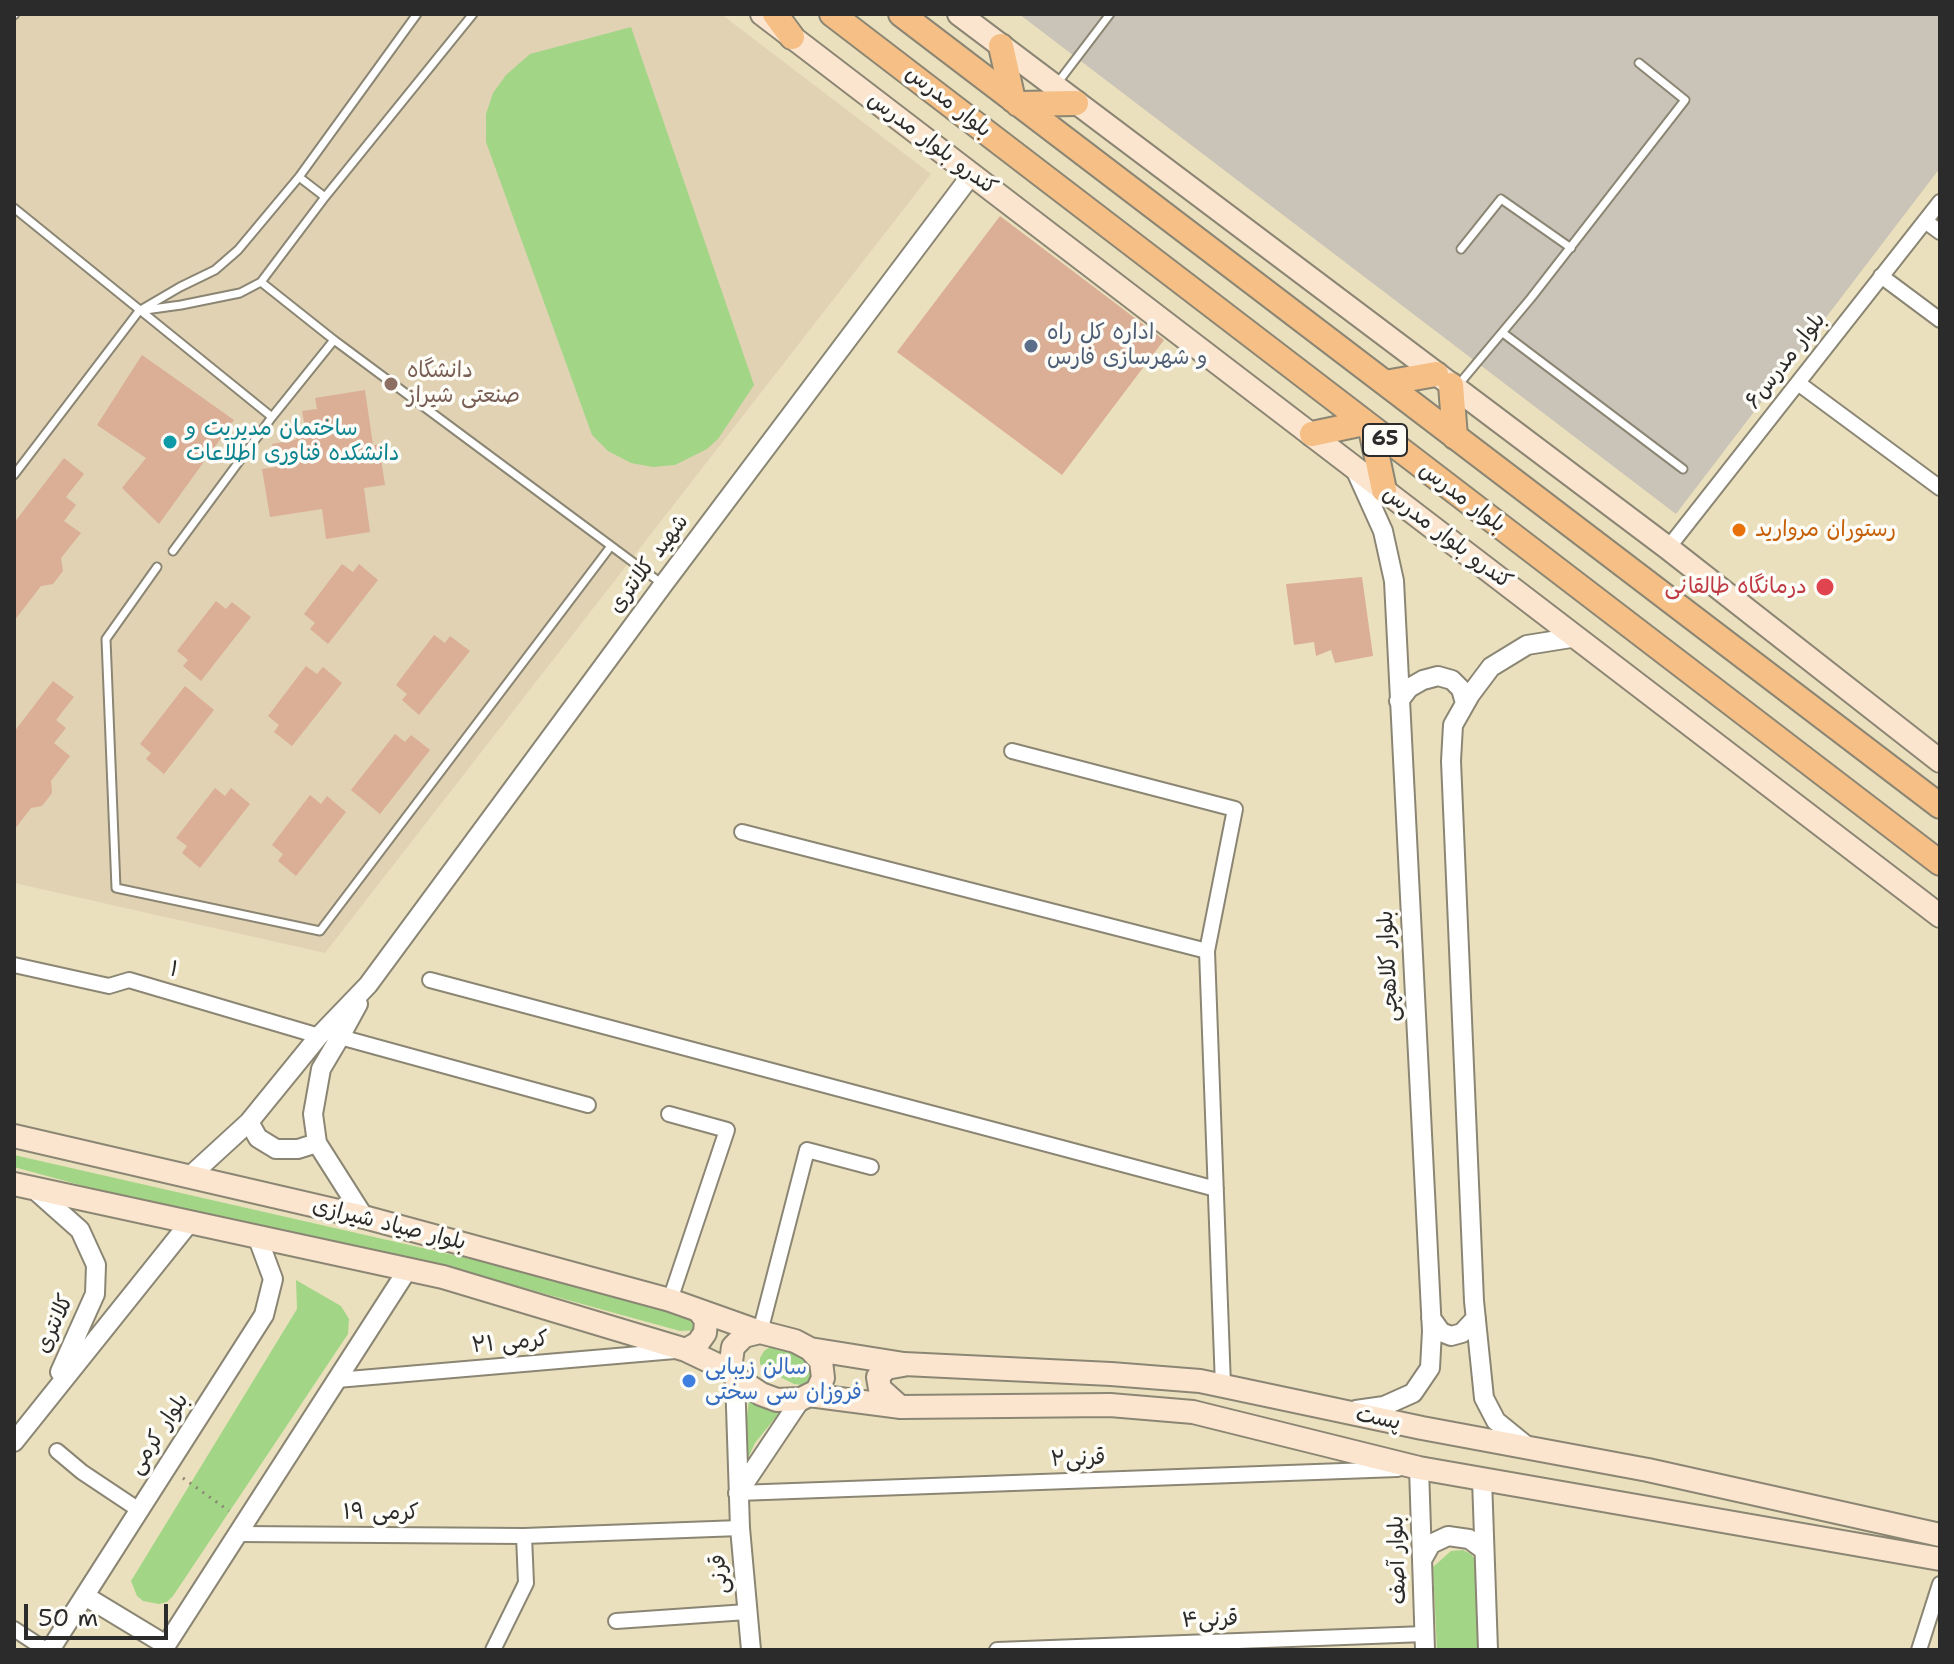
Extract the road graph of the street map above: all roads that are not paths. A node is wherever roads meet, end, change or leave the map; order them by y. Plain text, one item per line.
1 (417, 14) edge
2 (473, 14) edge
3 (762, 14) edge
4 (775, 14) edge
5 (832, 14) edge
6 (901, 14) edge
7 (959, 14) edge
8 (1110, 14) edge
9 (792, 37) junction
10 (1001, 46) junction
11 (1639, 63) dead end
12 (1055, 87) junction
13 (1016, 102) junction
14 (1076, 103) junction
15 (972, 174) junction
16 (299, 177) junction
17 (325, 197) junction
18 (1940, 202) edge
19 (14, 208) edge
20 (1925, 221) junction
21 (1940, 232) edge
22 (1571, 248) junction
23 (1461, 249) dead end
24 (1881, 276) junction
25 (261, 282) junction
26 (139, 311) junction
27 (1940, 320) edge
28 (1503, 333) junction
29 (334, 340) junction
30 (1385, 383) junction
31 (1448, 383) junction
32 (1798, 383) junction
33 (272, 417) junction
34 (1368, 426) junction
35 (1312, 434) junction
36 (1455, 437) junction
37 (1354, 466) junction
38 (1683, 469) dead end
39 (14, 475) edge
40 (1940, 488) edge
41 (1384, 490) junction
42 (611, 546) junction
43 (1668, 548) junction
44 (173, 551) dead end
45 (157, 567) dead end
46 (663, 585) junction
47 (1716, 636) junction
48 (1577, 637) junction
49 (1691, 673) junction
50 (1399, 701) junction
51 (1465, 703) junction
52 (1012, 751) dead end
53 (1940, 761) edge
54 (1940, 806) edge
55 (742, 832) dead end
56 (1940, 863) edge
57 (1940, 916) edge
58 (1207, 951) junction
59 (14, 965) edge
60 (430, 980) dead end
61 (368, 985) junction
62 (319, 1036) junction
63 (340, 1037) junction
64 (588, 1105) dead end
65 (669, 1114) dead end
66 (249, 1122) junction
67 (14, 1136) edge
68 (317, 1143) junction
69 (871, 1167) dead end
70 (189, 1177) junction
71 (24, 1187) edge
72 (1216, 1189) junction
73 (364, 1217) junction
74 (190, 1222) junction
75 (257, 1236) junction
76 (408, 1269) junction
77 (670, 1300) junction
78 (699, 1311) junction
79 (1431, 1318) junction
80 (1476, 1318) junction
81 (760, 1332) junction
82 (810, 1349) junction
83 (686, 1350) junction
84 (904, 1364) junction
85 (734, 1375) junction
86 (337, 1380) junction
87 (1223, 1386) junction
88 (805, 1397) junction
89 (45, 1402) junction
90 (901, 1407) junction
91 (1345, 1412) junction
92 (16, 1436) edge
93 (1528, 1447) junction
94 (57, 1451) dead end
95 (1419, 1468) junction
96 (1648, 1470) junction
97 (1482, 1479) junction
98 (738, 1493) junction
99 (1640, 1507) junction
100 (139, 1510) junction
101 (740, 1528) junction
102 (241, 1529) junction
103 (1940, 1535) edge
104 (524, 1536) junction
105 (1484, 1550) junction
106 (1940, 1559) edge
107 (1422, 1560) junction
108 (1940, 1584) edge
109 (85, 1596) junction
110 (747, 1612) junction
111 (616, 1621) dead end
112 (14, 1629) edge
113 (1425, 1642) edge
114 (165, 1648) edge
115 (48, 1650) edge
116 (493, 1650) edge
117 (751, 1650) edge
118 (997, 1650) edge
119 (1488, 1650) edge
120 (1919, 1650) edge

1 - 16 lane
2 - 17 lane
3 - 9 main road, کندرو بلوار مدرس
4 - 9 main road
5 - 34 main road, بلوار مدرس / 65
6 - 13 main road, بلوار مدرس / 65
7 - 10 main road
8 - 12 lane
9 - 15 main road, کندرو بلوار مدرس
10 - 12 main road
10 - 13 main road
11 - 22 lane
12 - 14 main road
13 - 14 main road
13 - 30 main road, بلوار مدرس / 65
14 - 31 main road
15 - 35 main road, کندرو بلوار مدرس
15 - 46 street, شهید کلانتری
16 - 17 lane
16 - 26 lane
17 - 25 lane
18 - 20 street, بلوار مدرس۶
19 - 26 lane
20 - 21 street
20 - 24 street, بلوار مدرس۶
22 - 23 lane
22 - 28 lane
24 - 27 street
24 - 32 street, بلوار مدرس۶
25 - 26 lane
25 - 29 lane
26 - 33 lane
26 - 39 lane
28 - 31 lane
28 - 38 lane
29 - 33 lane
29 - 42 lane
30 - 31 main road
30 - 36 main road, بلوار مدرس / 65
31 - 36 main road
31 - 43 main road
32 - 40 street
32 - 43 street, بلوار مدرس۶
33 - 44 lane
34 - 35 main road
34 - 41 main road
34 - 49 main road, بلوار مدرس / 65
35 - 37 main road, کندرو بلوار مدرس
36 - 47 main road, بلوار مدرس / 65
37 - 41 main road, کندرو بلوار مدرس
37 - 50 street, بلوار کلاهچی
41 - 48 main road, کندرو بلوار مدرس
42 - 45 lane
42 - 46 lane
43 - 53 main road
46 - 61 street, شهید کلانتری
47 - 49 main road
47 - 54 main road, بلوار مدرس / 65
48 - 51 street
48 - 57 main road, کندرو بلوار مدرس
49 - 56 main road, بلوار مدرس / 65
50 - 51 street
50 - 79 street, بلوار کلاهچی
51 - 80 street
52 - 58 street
55 - 58 street
58 - 72 street
59 - 62 street, ۱
60 - 72 street
61 - 62 street
61 - 63 street
62 - 66 street
63 - 64 street
63 - 68 street
65 - 77 street
66 - 68 street
66 - 70 street
67 - 70 main road, بلوار صیاد شیرازی
68 - 73 street
69 - 81 street
70 - 73 main road, بلوار صیاد شیرازی
71 - 74 main road, بلوار صیاد شیرازی
71 - 89 street, کلانتری
72 - 87 street
73 - 77 main road, بلوار صیاد شیرازی
74 - 75 main road, بلوار صیاد شیرازی
74 - 89 street, کلانتری
75 - 76 main road, بلوار صیاد شیرازی
75 - 100 street, بلوار کرمی
76 - 83 main road, بلوار صیاد شیرازی
76 - 86 street
77 - 78 main road, بلوار صیاد شیرازی
78 - 81 main road, بلوار صیاد شیرازی
78 - 83 main road
79 - 80 street
79 - 91 street, بلوار کلاهچی
80 - 93 street
81 - 82 main road
81 - 85 main road
82 - 84 main road, پست
82 - 88 main road
83 - 85 main road, بلوار صیاد شیرازی
83 - 86 street, کرمی ۲۱
84 - 87 main road, پست
84 - 90 main road
85 - 88 main road
85 - 98 street, قرنی
86 - 102 street
87 - 91 main road, پست
88 - 90 main road, پست
88 - 98 street
89 - 92 street, کلانتری
90 - 95 main road, پست
91 - 93 main road, پست
93 - 96 main road, پست
94 - 100 street
95 - 97 main road, پست
95 - 98 street, قرنی۲
95 - 107 street, بلوار آصف
96 - 99 main road
96 - 103 main road, پست
97 - 99 main road, پست
97 - 105 street
98 - 101 street, قرنی
99 - 106 main road, پست
100 - 109 street, بلوار کرمی
101 - 104 street, کرمی ۱۹
101 - 110 street, قرنی
102 - 104 street, کرمی ۱۹
102 - 114 street
104 - 116 street
105 - 107 street
105 - 119 street
107 - 113 street, بلوار آصف
108 - 120 street
109 - 114 street
109 - 115 street, بلوار کرمی
110 - 111 street
110 - 117 street, قرنی
112 - 115 street
113 - 118 street, قرنی۴

